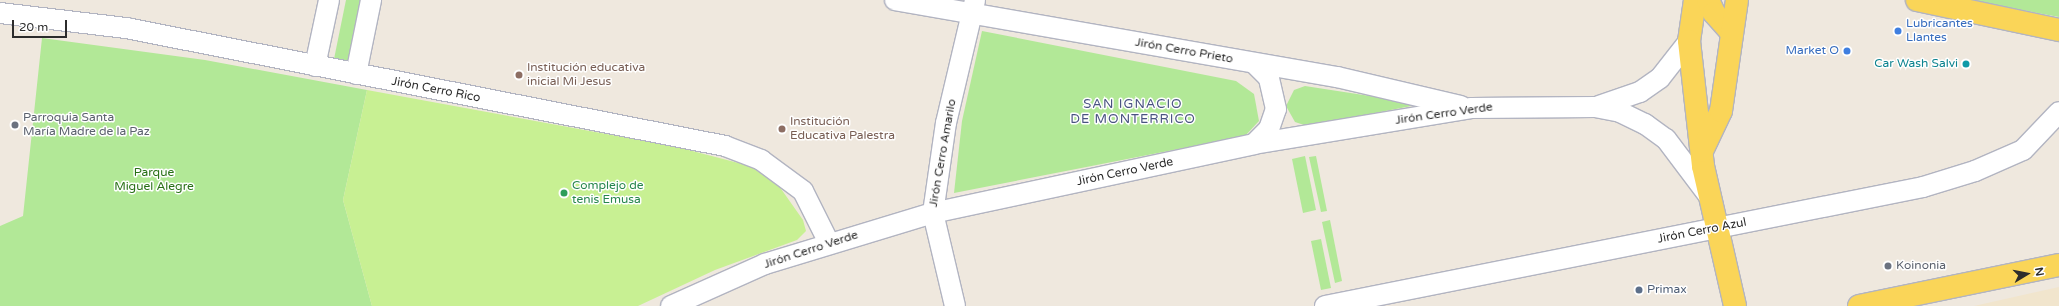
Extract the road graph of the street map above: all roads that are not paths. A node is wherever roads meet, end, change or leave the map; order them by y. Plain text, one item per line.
1 (329, 0) edge
2 (371, 0) edge
3 (895, 0) edge
4 (1695, 0) edge
5 (1708, 0) edge
6 (1738, 0) edge
7 (1917, 0) edge
8 (974, 7) edge
9 (0, 13) edge
10 (2059, 30) edge
11 (1732, 33) junction
12 (1689, 40) junction
13 (1254, 63) junction
14 (314, 66) junction
15 (356, 74) junction
16 (1595, 107) junction
17 (1471, 108) junction
18 (2059, 112) edge
19 (1254, 144) junction
20 (1702, 152) junction
21 (1711, 198) junction
22 (933, 213) junction
23 (1717, 228) junction
24 (829, 243) junction
25 (2059, 265) edge
26 (671, 306) edge
27 (956, 306) edge
28 (1324, 306) edge
29 (1735, 306) edge
30 (1859, 306) edge

1 - 14 street
2 - 15 street
3 - 8 street, Jirón Cerro Prieto
4 - 12 main road
5 - 11 main road
6 - 11 main road
7 - 10 main road
8 - 13 street, Jirón Cerro Prieto
8 - 22 street, Jirón Cerro Amarilo
9 - 14 street, Jirón Cerro Rico
11 - 20 main road
12 - 16 street, Jirón Cerro Verde
12 - 20 main road
13 - 17 street, Jirón Cerro Prieto
13 - 19 street
14 - 15 street, Jirón Cerro Rico
15 - 24 street, Jirón Cerro Rico
16 - 17 street, Jirón Cerro Verde
16 - 21 street, Jirón Cerro Verde
17 - 19 street, Jirón Cerro Verde
18 - 23 street, Jirón Cerro Azul
19 - 22 street, Jirón Cerro Verde
20 - 21 main road
21 - 23 main road
22 - 24 street, Jirón Cerro Verde
22 - 27 street, Jirón Cerro Amarilo
23 - 28 street, Jirón Cerro Azul
23 - 29 main road
24 - 26 street, Jirón Cerro Verde
25 - 30 main road

